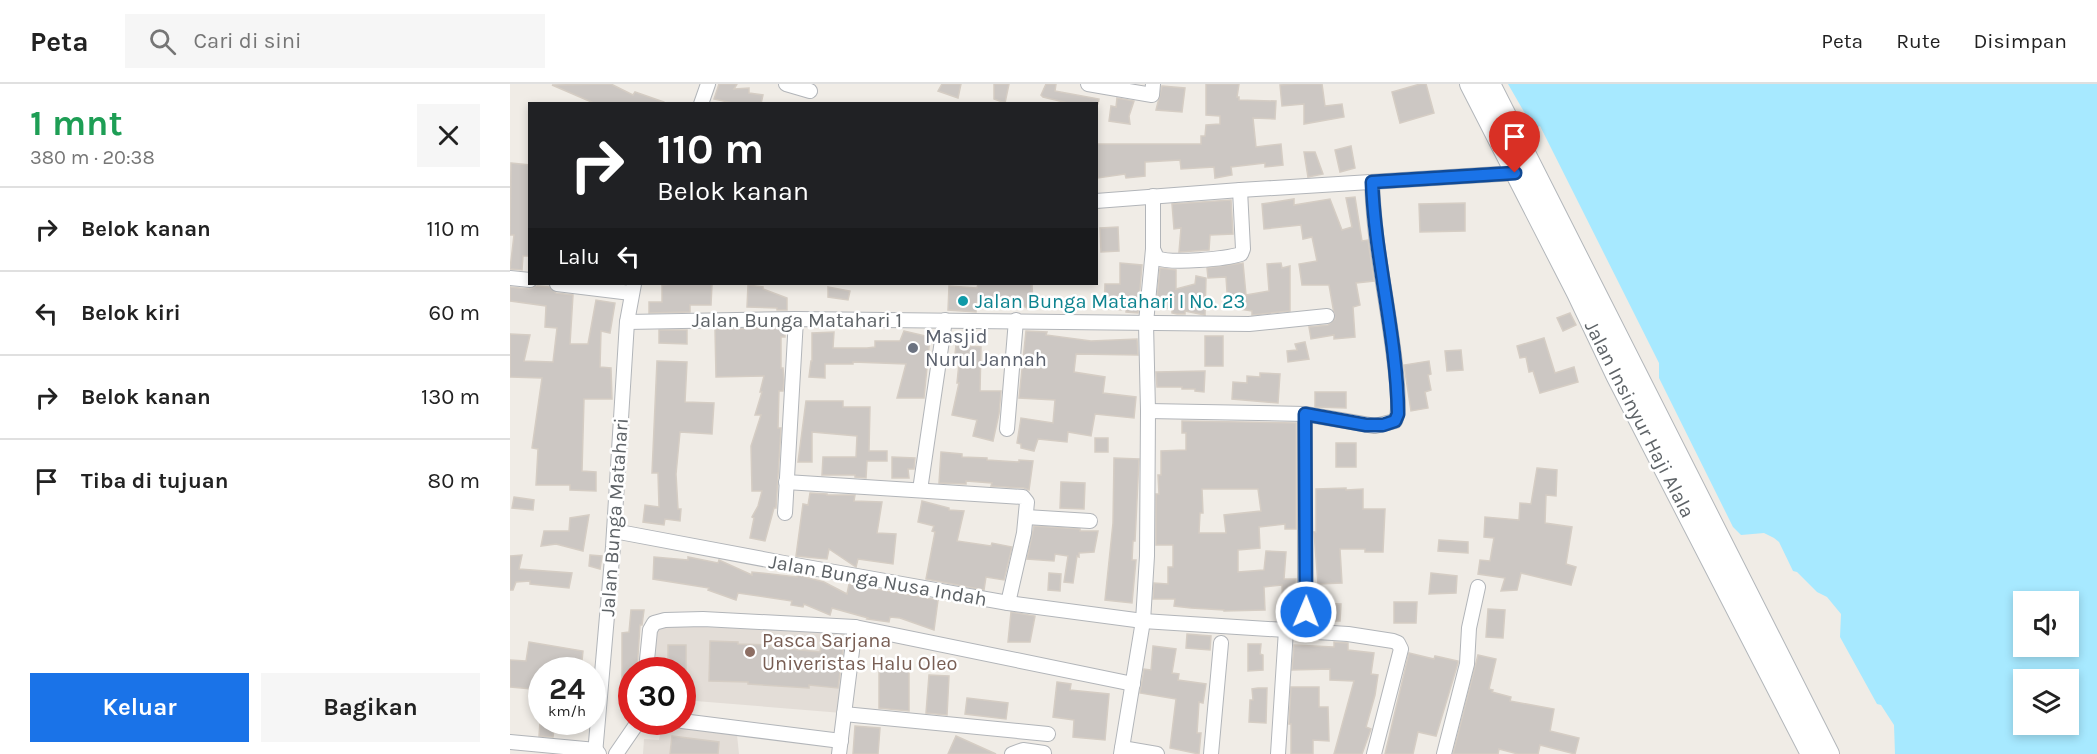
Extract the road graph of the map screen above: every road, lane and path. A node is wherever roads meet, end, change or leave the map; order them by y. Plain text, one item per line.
1 (708, 84) edge
2 (786, 84) edge
3 (1088, 84) edge
4 (1153, 84) edge
5 (1470, 84) edge
6 (1490, 84) edge
7 (810, 91) dead end
8 (702, 102) edge
9 (1515, 173) junction
10 (1372, 182) junction
11 (1240, 190) junction
12 (1152, 196) junction
13 (1098, 201) edge
14 (1153, 249) junction
15 (510, 278) edge
16 (528, 280) edge
17 (576, 285) edge
18 (633, 288) edge
19 (1327, 316) dead end
20 (796, 319) junction
21 (945, 320) junction
22 (1016, 320) junction
23 (627, 322) junction
24 (1146, 323) junction
25 (1638, 397) junction
26 (1148, 411) junction
27 (1305, 414) junction
28 (1007, 429) dead end
29 (786, 482) junction
30 (920, 490) junction
31 (785, 513) dead end
32 (1026, 517) junction
33 (1090, 521) dead end
34 (614, 531) junction
35 (1478, 587) dead end
36 (1008, 603) junction
37 (1143, 621) junction
38 (855, 627) junction
39 (1286, 630) junction
40 (1305, 632) junction
41 (1221, 643) dead end
42 (647, 657) edge
43 (1133, 684) junction
44 (844, 714) junction
45 (696, 723) edge
46 (1048, 734) dead end
47 (629, 735) edge
48 (510, 742) edge
49 (840, 747) edge
50 (1121, 751) edge
51 (597, 753) edge
52 (1044, 753) edge
53 (616, 754) edge
54 (1012, 754) edge
55 (1157, 754) edge
56 (1211, 754) edge
57 (1278, 754) edge
58 (1374, 754) edge
59 (1444, 754) edge
60 (1810, 754) edge
61 (1829, 754) edge

1 - 8 street
2 - 7 street
3 - 4 street
5 - 9 main road, Jalan Insinyur Haji Alala
6 - 25 main road, Jalan Insinyur Haji Alala
9 - 10 street
9 - 25 main road, Jalan Insinyur Haji Alala
10 - 11 street
10 - 27 street
11 - 12 street
11 - 14 street
12 - 13 street
12 - 14 street
14 - 24 street
15 - 16 street
17 - 18 street
18 - 23 street, Jalan Bunga Matahari
19 - 24 street, Jalan Bunga Matahari 1
20 - 21 street, Jalan Bunga Matahari 1
20 - 23 street, Jalan Bunga Matahari 1
20 - 29 street
21 - 22 street, Jalan Bunga Matahari 1
21 - 30 street
22 - 24 street, Jalan Bunga Matahari 1
22 - 28 street
23 - 34 street, Jalan Bunga Matahari
24 - 26 street
25 - 60 main road, Jalan Insinyur Haji Alala
25 - 61 main road, Jalan Insinyur Haji Alala
26 - 27 street
26 - 37 street
27 - 40 street
29 - 30 street
29 - 31 street
30 - 32 street
32 - 33 street
32 - 36 street
34 - 36 street, Jalan Bunga Nusa Indah
34 - 51 street, Jalan Bunga Matahari
35 - 59 street
36 - 37 street, Jalan Bunga Nusa Indah
37 - 39 street, Jalan Bunga Nusa Indah
37 - 43 street
38 - 42 street
38 - 43 street
38 - 44 street
39 - 40 street, Jalan Bunga Nusa Indah
39 - 57 street
40 - 58 street, Jalan Bunga Nusa Indah
41 - 56 street
43 - 50 street
44 - 46 street
44 - 49 street
45 - 49 street
47 - 53 street
48 - 51 street, Jalan Bunga Matahari
50 - 55 street
52 - 54 street

